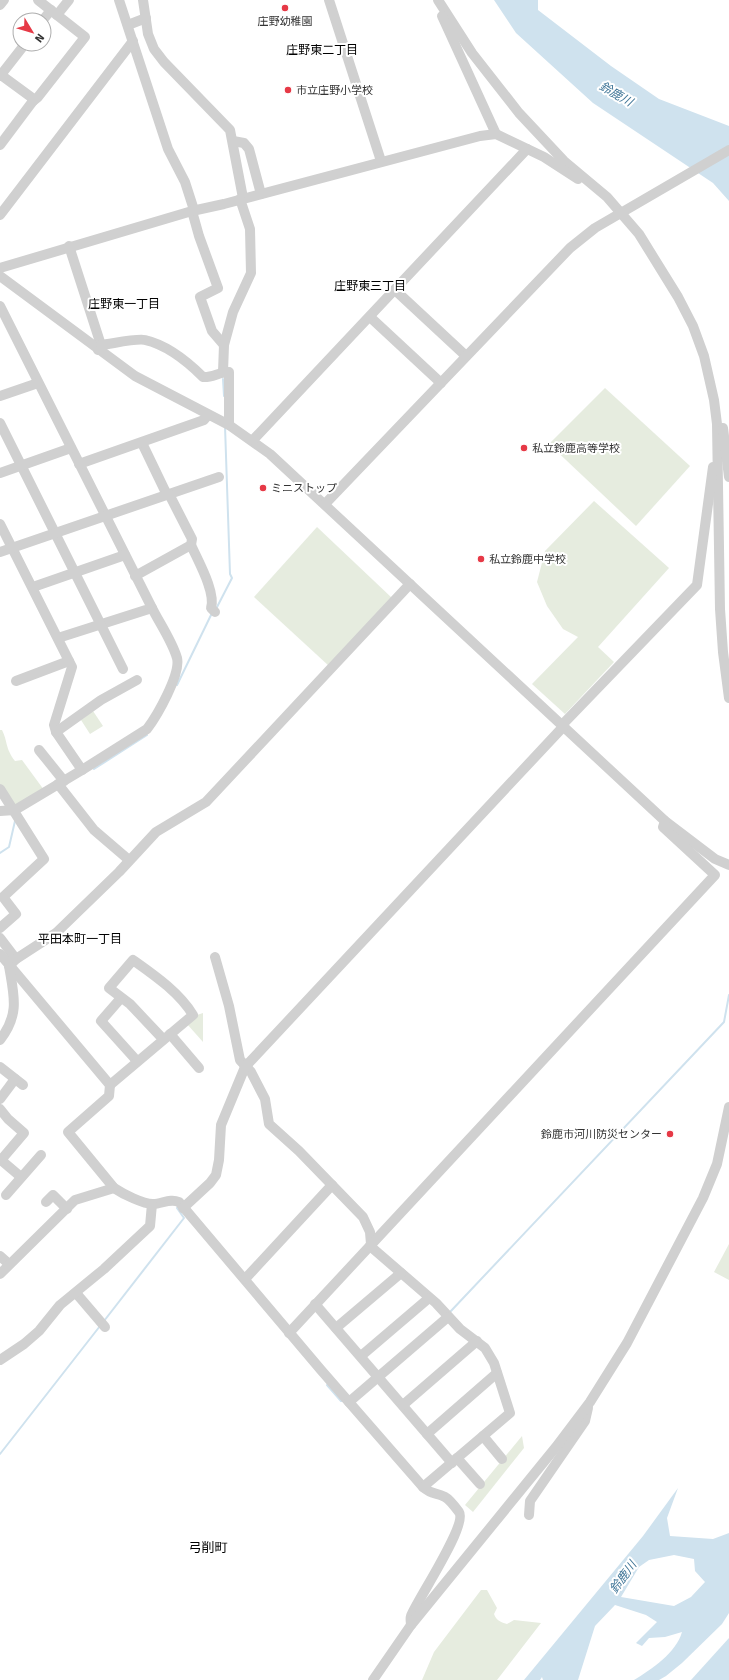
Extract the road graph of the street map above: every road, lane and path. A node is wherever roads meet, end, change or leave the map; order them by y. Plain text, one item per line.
1 (4, 0) edge
2 (38, 0) edge
3 (69, 0) edge
4 (119, 0) edge
5 (143, 0) edge
6 (329, 0) edge
7 (439, 3) edge
8 (0, 5) edge
9 (54, 12) junction
10 (146, 18) junction
11 (128, 25) junction
12 (133, 41) junction
13 (19, 52) edge
14 (0, 75) edge
15 (33, 101) junction
16 (496, 134) junction
17 (237, 141) junction
18 (0, 145) edge
19 (527, 149) junction
20 (729, 150) edge
21 (381, 161) junction
22 (261, 194) junction
23 (607, 197) junction
24 (244, 198) junction
25 (193, 211) junction
26 (622, 212) junction
27 (0, 215) edge
28 (69, 246) junction
29 (0, 268) edge
30 (0, 276) edge
31 (395, 290) junction
32 (0, 306) edge
33 (3, 317) edge
34 (370, 317) junction
35 (224, 345) junction
36 (100, 347) junction
37 (466, 356) junction
38 (226, 372) junction
39 (38, 382) junction
40 (440, 383) junction
41 (0, 396) edge
42 (208, 415) junction
43 (716, 418) junction
44 (0, 423) edge
45 (229, 425) junction
46 (253, 440) junction
47 (142, 443) junction
48 (718, 445) junction
49 (71, 448) junction
50 (79, 464) junction
51 (21, 466) junction
52 (0, 473) edge
53 (219, 477) dead end
54 (729, 477) edge
55 (168, 495) junction
56 (325, 504) junction
57 (105, 516) junction
58 (0, 524) edge
59 (55, 534) junction
60 (191, 545) junction
61 (12, 548) junction
62 (0, 552) edge
63 (125, 556) junction
64 (75, 573) junction
65 (135, 576) junction
66 (410, 584) junction
67 (32, 587) junction
68 (152, 608) junction
69 (213, 610) dead end
70 (100, 624) junction
71 (58, 638) junction
72 (69, 661) junction
73 (123, 669) dead end
74 (136, 680) dead end
75 (16, 681) dead end
76 (729, 698) edge
77 (562, 726) junction
78 (56, 732) junction
79 (39, 750) dead end
80 (82, 770) junction
81 (61, 785) junction
82 (0, 790) edge
83 (0, 811) edge
84 (14, 813) junction
85 (665, 821) junction
86 (129, 860) junction
87 (729, 865) edge
88 (0, 928) edge
89 (0, 938) edge
90 (0, 954) edge
91 (215, 957) dead end
92 (13, 963) junction
93 (121, 998) junction
94 (167, 1036) junction
95 (1, 1037) edge
96 (137, 1061) junction
97 (0, 1067) edge
98 (245, 1067) junction
99 (199, 1068) dead end
100 (110, 1085) junction
101 (0, 1099) edge
102 (729, 1107) edge
103 (0, 1109) edge
104 (41, 1155) dead end
105 (21, 1176) junction
106 (332, 1185) junction
107 (114, 1188) junction
108 (6, 1195) dead end
109 (46, 1202) dead end
110 (152, 1204) junction
111 (181, 1205) junction
112 (67, 1209) junction
113 (371, 1245) junction
114 (0, 1256) edge
115 (9, 1264) junction
116 (401, 1273) junction
117 (0, 1274) edge
118 (244, 1279) junction
119 (76, 1293) junction
120 (429, 1298) junction
121 (315, 1304) junction
122 (448, 1317) junction
123 (103, 1324) dead end
124 (336, 1328) junction
125 (290, 1333) junction
126 (478, 1342) junction
127 (361, 1356) junction
128 (0, 1360) edge
129 (376, 1374) junction
130 (497, 1374) junction
131 (349, 1402) junction
132 (590, 1402) junction
133 (403, 1405) junction
134 (427, 1434) junction
135 (483, 1436) junction
136 (502, 1459) dead end
137 (455, 1460) junction
138 (480, 1484) dead end
139 (423, 1487) junction
140 (529, 1515) dead end
141 (410, 1625) junction
142 (373, 1680) edge

1 - 8 street
2 - 9 street
3 - 9 street
4 - 11 street
5 - 10 street
6 - 21 street
7 - 16 street
7 - 23 street
9 - 15 street
10 - 11 street
10 - 17 street
11 - 12 street
12 - 25 street
12 - 27 street
13 - 14 street
14 - 15 street
15 - 18 street
16 - 19 street
16 - 21 street
17 - 22 street
17 - 24 street
19 - 23 street
19 - 31 street
20 - 26 street
21 - 22 street
22 - 24 street
23 - 26 street
24 - 25 street
24 - 35 street
25 - 28 street
25 - 35 street
26 - 37 street
26 - 43 street
28 - 29 street
28 - 36 street
30 - 36 street
31 - 34 street
31 - 37 street
32 - 33 street
33 - 39 street
34 - 40 street
34 - 46 street
35 - 38 street
36 - 38 street
36 - 42 street
37 - 40 street
38 - 45 street
39 - 41 street
39 - 49 street
40 - 56 street
42 - 45 street
42 - 47 street
43 - 48 street
43 - 54 street
44 - 51 street
45 - 46 street
46 - 56 street
47 - 50 street
47 - 55 street
48 - 76 street
48 - 77 street
49 - 50 street
49 - 51 street
50 - 57 street
51 - 52 street
51 - 59 street
53 - 55 street
55 - 57 street
55 - 60 street
56 - 66 street
57 - 59 street
57 - 63 street
58 - 61 street
59 - 61 street
59 - 64 street
60 - 65 street
60 - 69 street
61 - 62 street
61 - 67 street
63 - 64 street
63 - 65 street
64 - 67 street
64 - 70 street
65 - 68 street
66 - 77 street
66 - 86 street
67 - 71 street
68 - 70 street
68 - 80 street
70 - 71 street
70 - 73 street
71 - 72 street
72 - 75 street
72 - 78 street
74 - 78 street
77 - 85 street
77 - 98 street
78 - 80 street
79 - 81 street
80 - 81 street
81 - 84 street
81 - 86 street
82 - 84 street
83 - 84 street
84 - 88 street
85 - 87 street
85 - 113 street
86 - 92 street
89 - 92 street
90 - 92 street
91 - 98 street
92 - 95 street
92 - 100 street
93 - 94 street
93 - 94 street
93 - 96 street
94 - 96 street
94 - 99 street
96 - 100 street
97 - 101 street
98 - 106 street
98 - 111 street
100 - 107 street
102 - 132 street
103 - 105 street
104 - 105 street
105 - 108 street
106 - 113 street
106 - 118 street
107 - 110 street
107 - 112 street
109 - 112 street
110 - 111 street
110 - 119 street
111 - 118 street
112 - 115 street
113 - 116 street
113 - 121 street
114 - 115 street
115 - 117 street
116 - 120 street
116 - 124 street
118 - 125 street
119 - 123 street
119 - 128 street
120 - 122 street
120 - 127 street
121 - 124 street
121 - 125 street
122 - 126 street
122 - 129 street
124 - 127 street
125 - 131 street
126 - 130 street
126 - 133 street
127 - 129 street
129 - 131 street
129 - 133 street
130 - 134 street
130 - 135 street
131 - 139 street
132 - 140 street
132 - 141 street
133 - 134 street
134 - 137 street
135 - 136 street
135 - 137 street
137 - 138 street
137 - 139 street
139 - 141 street
141 - 142 street

